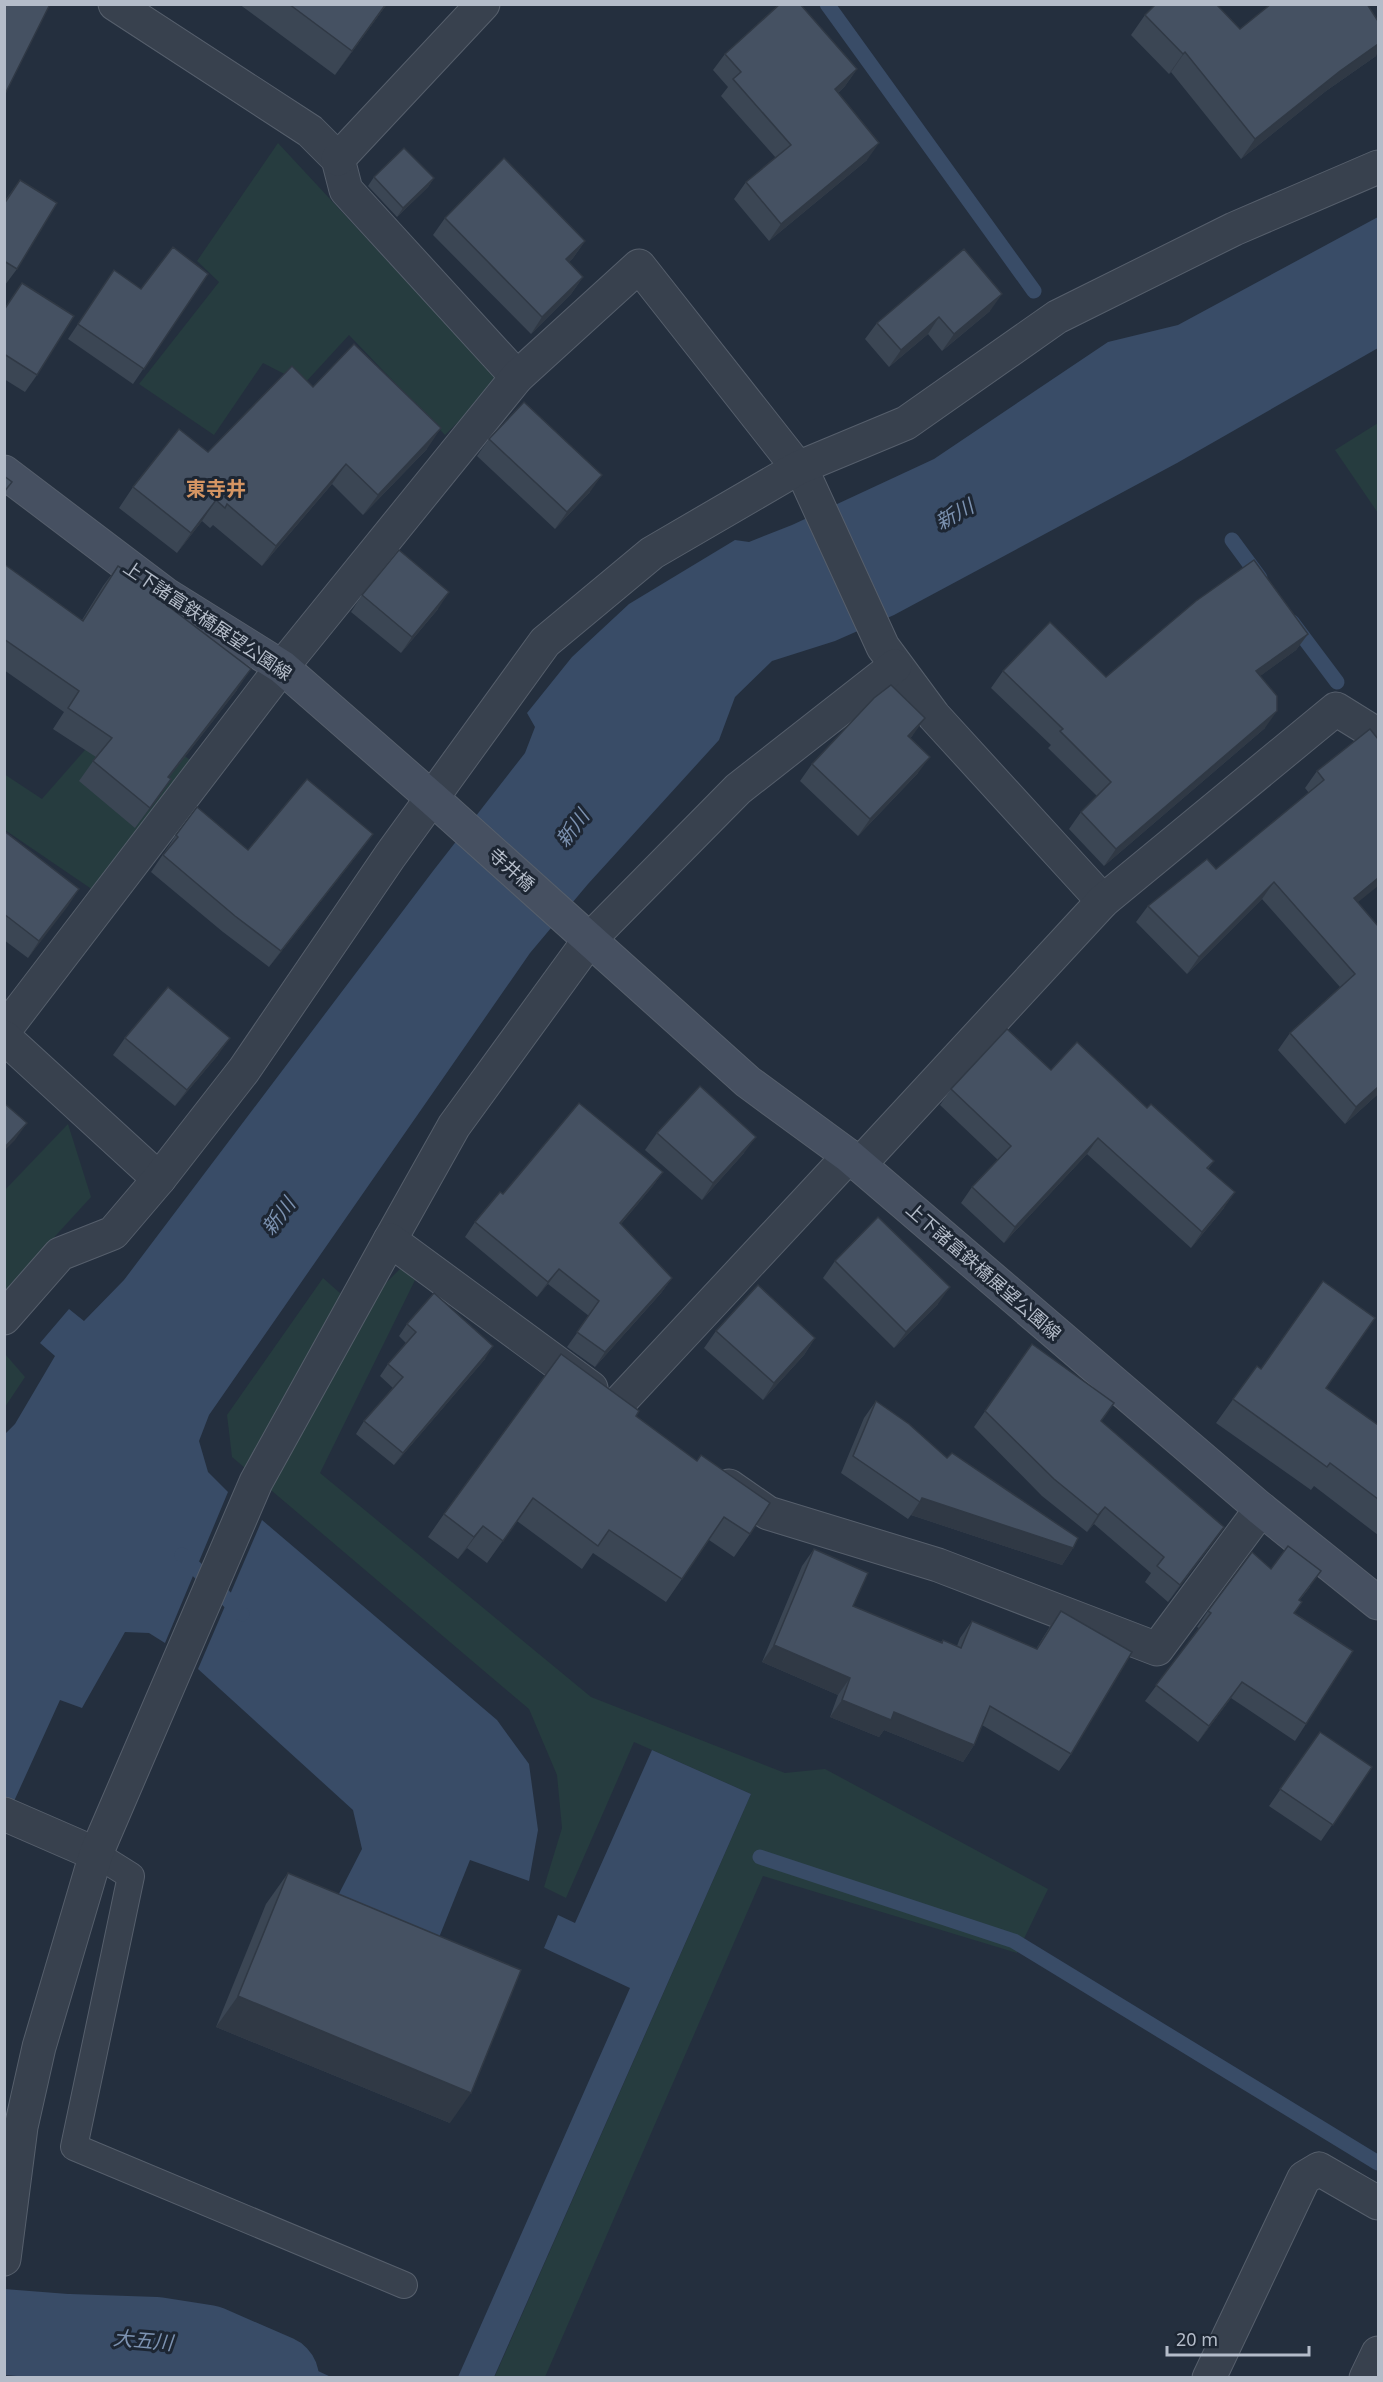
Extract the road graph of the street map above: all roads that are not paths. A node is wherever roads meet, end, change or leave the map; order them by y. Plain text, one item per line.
1 (116, 4) edge
2 (483, 4) edge
3 (338, 159) junction
4 (1378, 167) edge
5 (517, 377) junction
6 (4, 472) edge
7 (803, 474) junction
8 (889, 656) junction
9 (282, 667) junction
10 (1378, 735) edge
11 (433, 799) junction
12 (1103, 901) junction
13 (590, 939) junction
14 (4, 1031) edge
15 (4, 1037) edge
16 (854, 1160) junction
17 (159, 1179) junction
18 (390, 1240) junction
19 (4, 1318) edge
20 (616, 1406) junction
21 (645, 1426) edge
22 (702, 1466) edge
23 (1262, 1509) junction
24 (1378, 1603) edge
25 (13, 1818) edge
26 (96, 1854) junction
27 (1378, 2203) edge
28 (4, 2259) edge
29 (404, 2285) dead end
30 (1378, 2354) edge
31 (1209, 2378) edge
32 (1366, 2378) edge

1 - 3 street
2 - 3 street
3 - 5 street
4 - 7 street
5 - 7 street
5 - 9 street
6 - 9 street, 上下諸富鉄橋展望公園線
7 - 8 street
7 - 11 street
8 - 12 street
8 - 13 street
9 - 11 street, 上下諸富鉄橋展望公園線
9 - 14 street
10 - 12 street
11 - 13 street, 寺井橋
11 - 17 street
12 - 16 street
13 - 16 street, 上下諸富鉄橋展望公園線
13 - 18 street
15 - 17 street
16 - 20 street
16 - 23 street, 上下諸富鉄橋展望公園線
17 - 19 street
18 - 20 street
18 - 26 street
20 - 21 street
22 - 23 street
23 - 24 street, 上下諸富鉄橋展望公園線
25 - 26 street
26 - 28 street
26 - 29 lane
27 - 31 street
30 - 32 street

